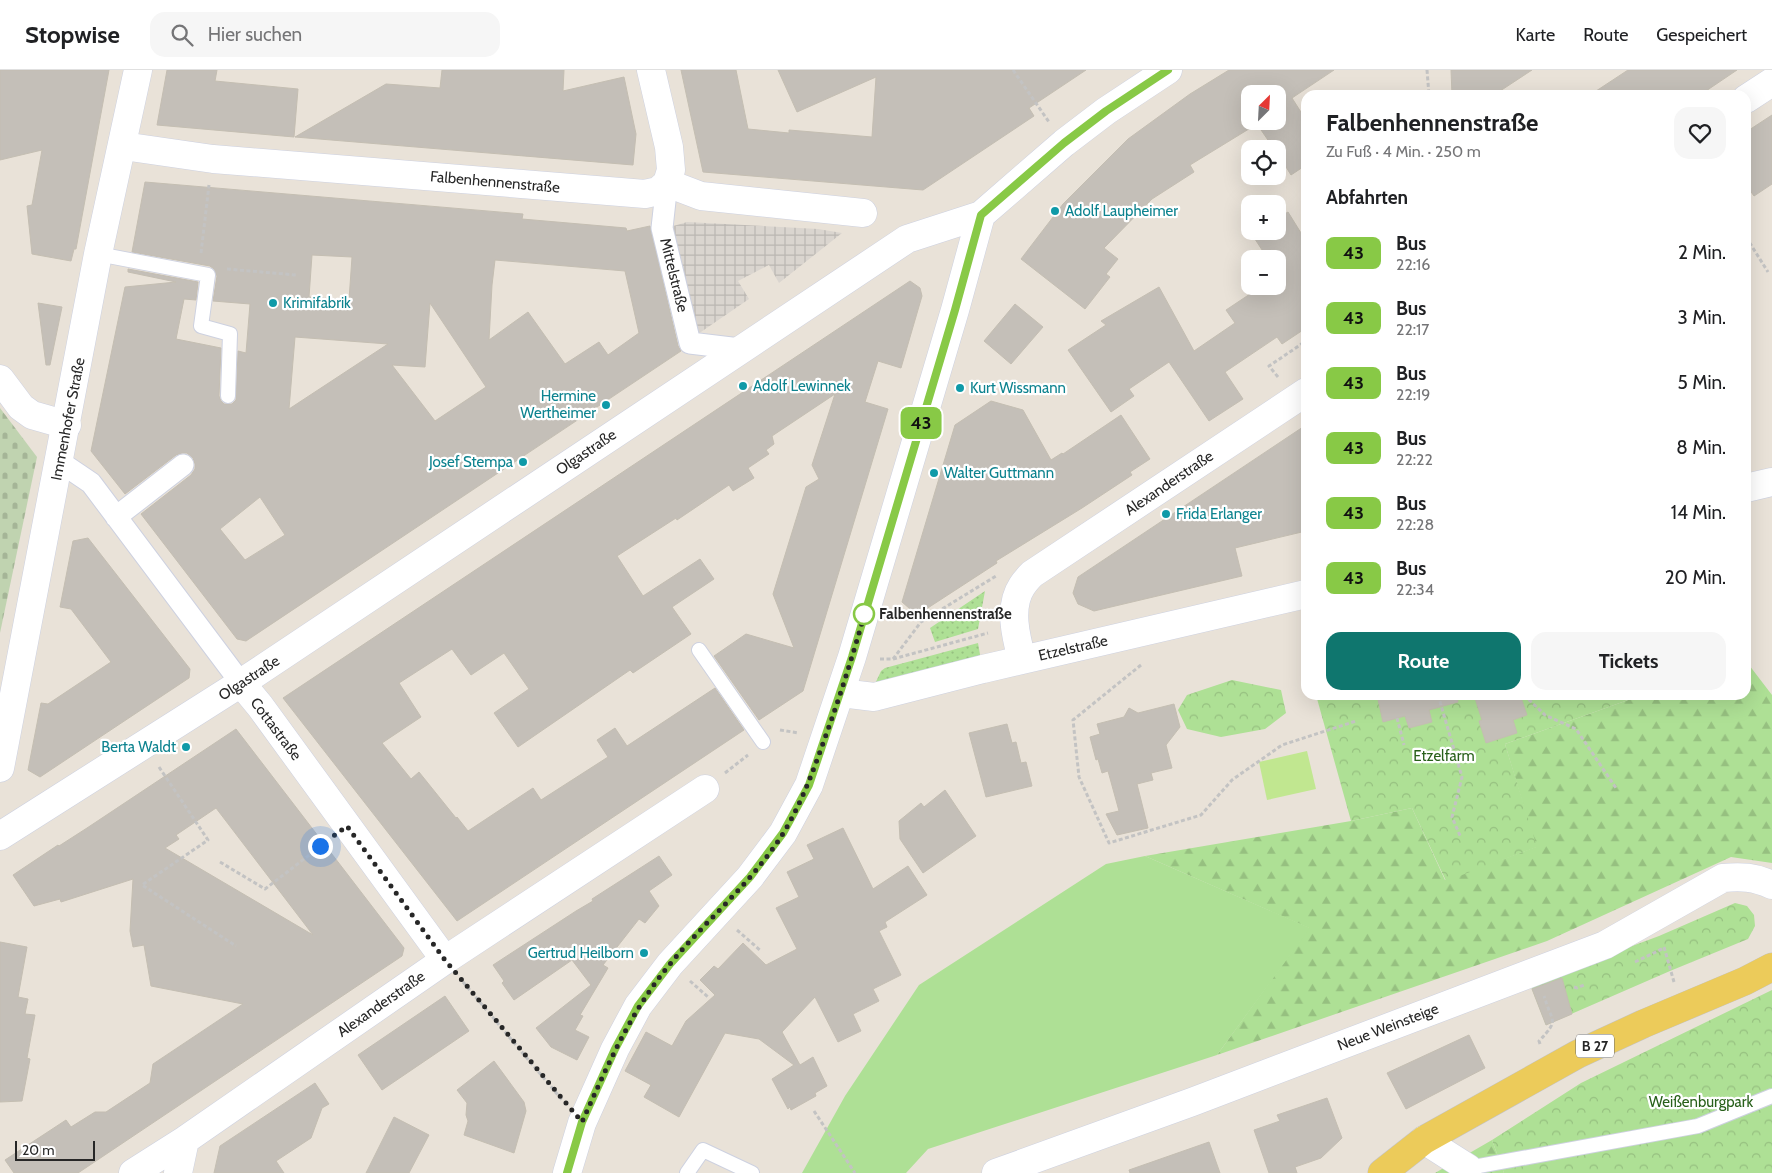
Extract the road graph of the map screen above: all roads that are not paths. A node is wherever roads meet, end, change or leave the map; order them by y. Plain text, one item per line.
1 (138, 70) edge
2 (651, 70) edge
3 (1168, 70) edge
4 (1772, 82) edge
5 (1751, 96) edge
6 (123, 146) junction
7 (667, 183) junction
8 (863, 212) dead end
9 (981, 215) junction
10 (98, 254) junction
11 (740, 349) junction
12 (0, 378) edge
13 (228, 396) dead end
14 (1301, 396) edge
15 (67, 425) junction
16 (60, 462) junction
17 (183, 465) dead end
18 (1772, 482) edge
19 (1751, 487) edge
20 (116, 517) junction
21 (1301, 595) edge
22 (699, 650) dead end
23 (1022, 660) junction
24 (241, 683) junction
25 (841, 693) junction
26 (763, 742) dead end
27 (0, 768) edge
28 (705, 789) dead end
29 (0, 836) edge
30 (1772, 885) edge
31 (445, 960) junction
32 (1772, 967) edge
33 (1772, 1096) edge
34 (185, 1140) junction
35 (1424, 1140) junction
36 (1468, 1168) joint
37 (133, 1173) edge
38 (178, 1173) edge
39 (568, 1173) edge
40 (688, 1173) edge
41 (752, 1173) edge
42 (996, 1173) edge
43 (1382, 1173) edge

1 - 6 street, Immenhofer Straße
2 - 7 street, Mittelstraße
3 - 9 street, Olgastraße
4 - 5 street
6 - 7 street, Falbenhennenstraße
6 - 10 street, Immenhofer Straße
7 - 8 street
7 - 11 street, Mittelstraße
9 - 11 street, Olgastraße
9 - 25 street
10 - 13 lane
10 - 15 street, Immenhofer Straße
11 - 24 street, Olgastraße
12 - 15 street
14 - 23 street, Alexanderstraße
15 - 16 street, Immenhofer Straße
16 - 20 street, Cottastraße
16 - 27 street, Immenhofer Straße
17 - 20 street
18 - 19 street
20 - 24 street, Cottastraße
21 - 23 street, Etzelstraße
22 - 26 lane
23 - 25 street, Etzelstraße
24 - 29 street, Olgastraße
24 - 31 street, Cottastraße
25 - 39 street
28 - 31 street, Alexanderstraße
30 - 42 street, Neue Weinsteige
31 - 34 street, Alexanderstraße
32 - 35 main road, B 27
33 - 36 lane
34 - 37 street, Alexanderstraße
34 - 38 street
35 - 36 street
35 - 43 main road, B 27
40 - 41 lane

